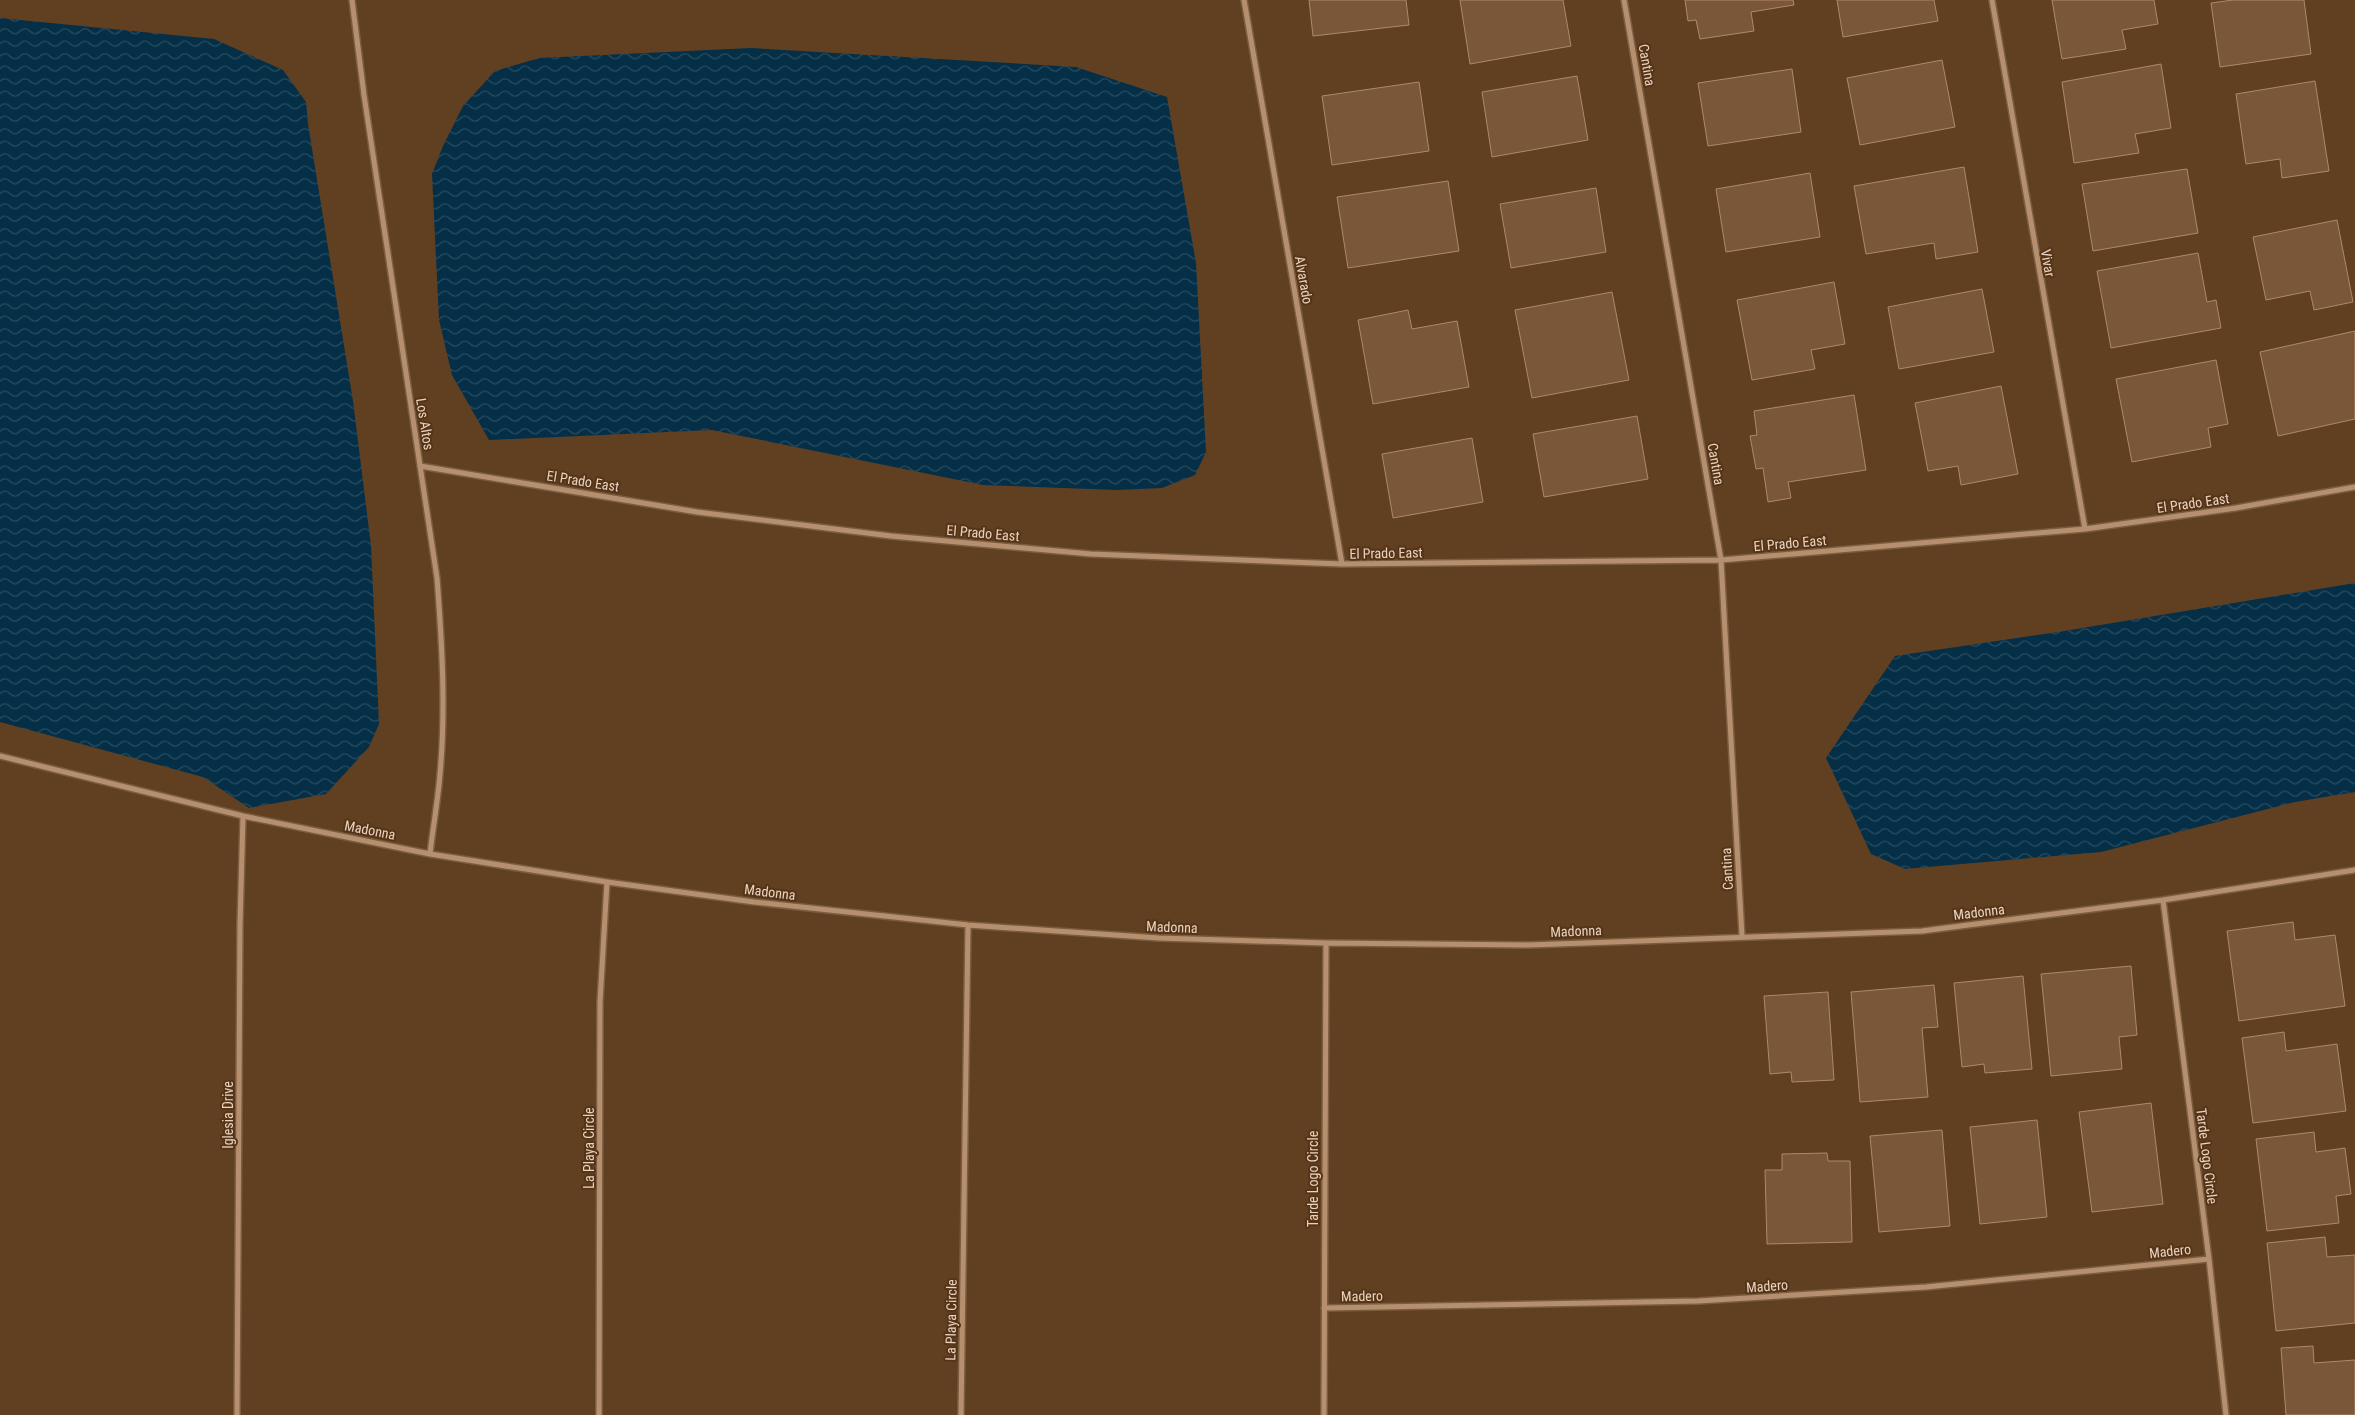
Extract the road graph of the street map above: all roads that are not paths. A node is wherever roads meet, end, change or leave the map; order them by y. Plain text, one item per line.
1 (352, 0) edge
2 (1244, 0) edge
3 (1624, 0) edge
4 (1992, 0) edge
5 (420, 466) junction
6 (2355, 487) edge
7 (2085, 529) junction
8 (1721, 560) junction
9 (1342, 564) junction
10 (0, 756) edge
11 (244, 816) junction
12 (430, 854) junction
13 (2355, 870) edge
14 (608, 882) junction
15 (2163, 900) junction
16 (968, 925) junction
17 (1742, 936) junction
18 (1326, 943) junction
19 (2209, 1259) junction
20 (1324, 1308) junction
21 (237, 1415) edge
22 (599, 1415) edge
23 (961, 1415) edge
24 (1324, 1415) edge
25 (2226, 1415) edge

1 - 5 street, Los Altos
2 - 9 street, Alvarado
3 - 8 street, Cantina
4 - 7 street, Vivar
5 - 9 street, El Prado East
5 - 12 street, Los Altos
6 - 7 street, El Prado East
7 - 8 street, El Prado East
8 - 9 street, El Prado East
8 - 17 street, Cantina
10 - 11 street, Madonna
11 - 12 street, Madonna
11 - 21 street, Iglesia Drive
12 - 14 street, Madonna
13 - 15 street, Madonna
14 - 16 street, Madonna
14 - 22 street, La Playa Circle
15 - 17 street, Madonna
15 - 19 street, Tarde Logo Circle
16 - 18 street, Madonna
16 - 23 street, La Playa Circle
17 - 18 street, Madonna
18 - 20 street, Tarde Logo Circle
19 - 20 street, Madero
19 - 25 street, Tarde Logo Circle
20 - 24 street, Tarde Logo Circle

